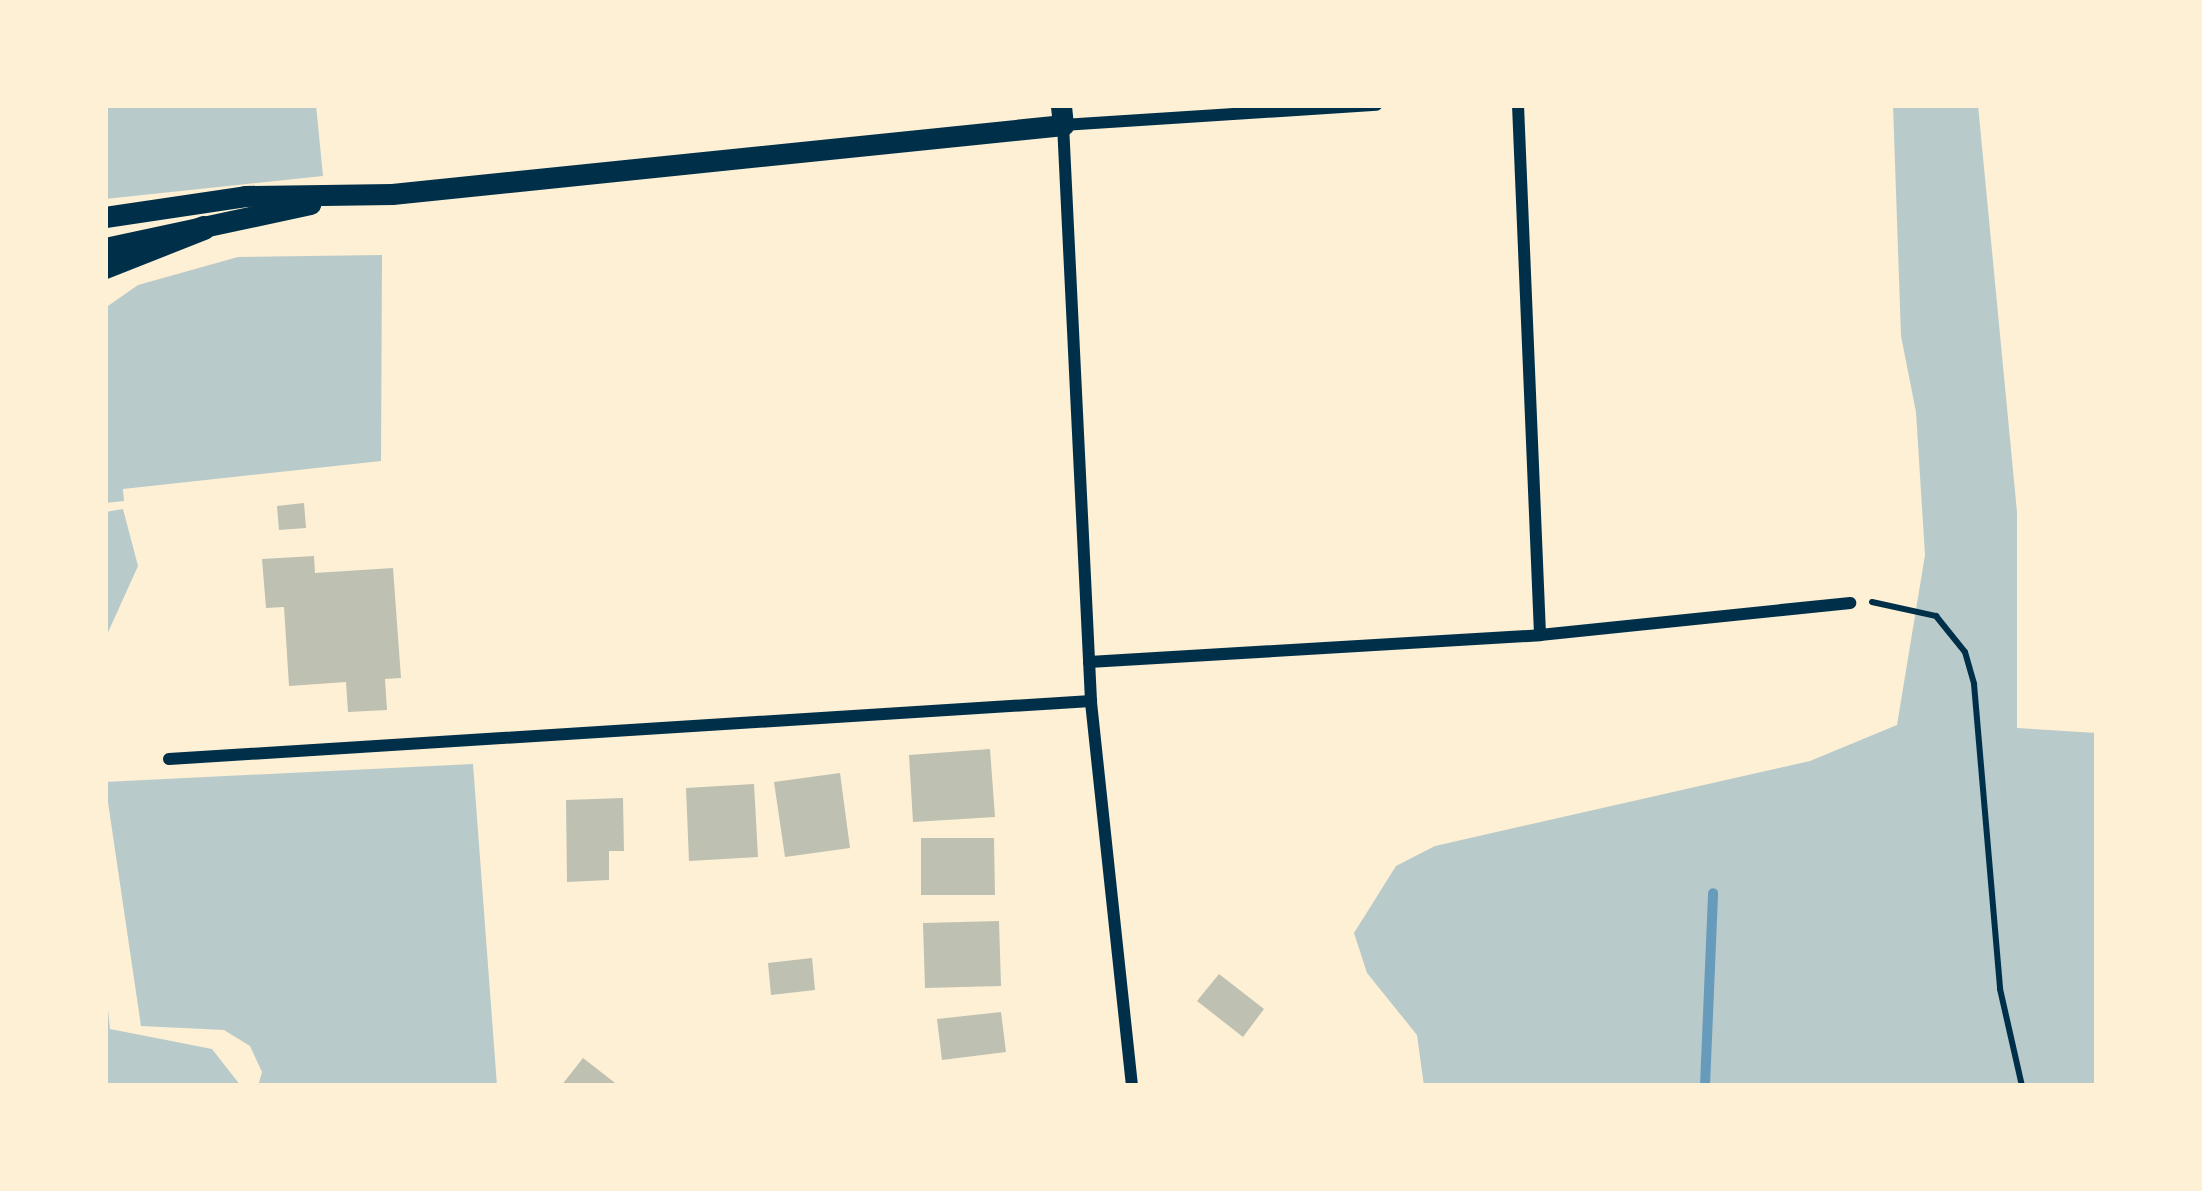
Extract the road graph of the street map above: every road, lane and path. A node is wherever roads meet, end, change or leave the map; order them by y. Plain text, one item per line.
1 (1376, 105) edge
2 (1518, 105) edge
3 (1062, 115) edge
4 (334, 198) junction
5 (105, 217) edge
6 (204, 228) junction
7 (105, 248) edge
8 (105, 267) edge
9 (1850, 603) joint
10 (1540, 634) junction
11 (1089, 662) junction
12 (1091, 701) junction
13 (169, 759) dead end
14 (1132, 1086) edge
15 (2022, 1086) edge

1 - 3 street
2 - 10 street
3 - 4 street
3 - 11 street
4 - 5 street
4 - 6 street
6 - 7 street
6 - 8 main road
9 - 10 street
9 - 15 path
10 - 11 street
11 - 12 street
12 - 13 street
12 - 14 street

